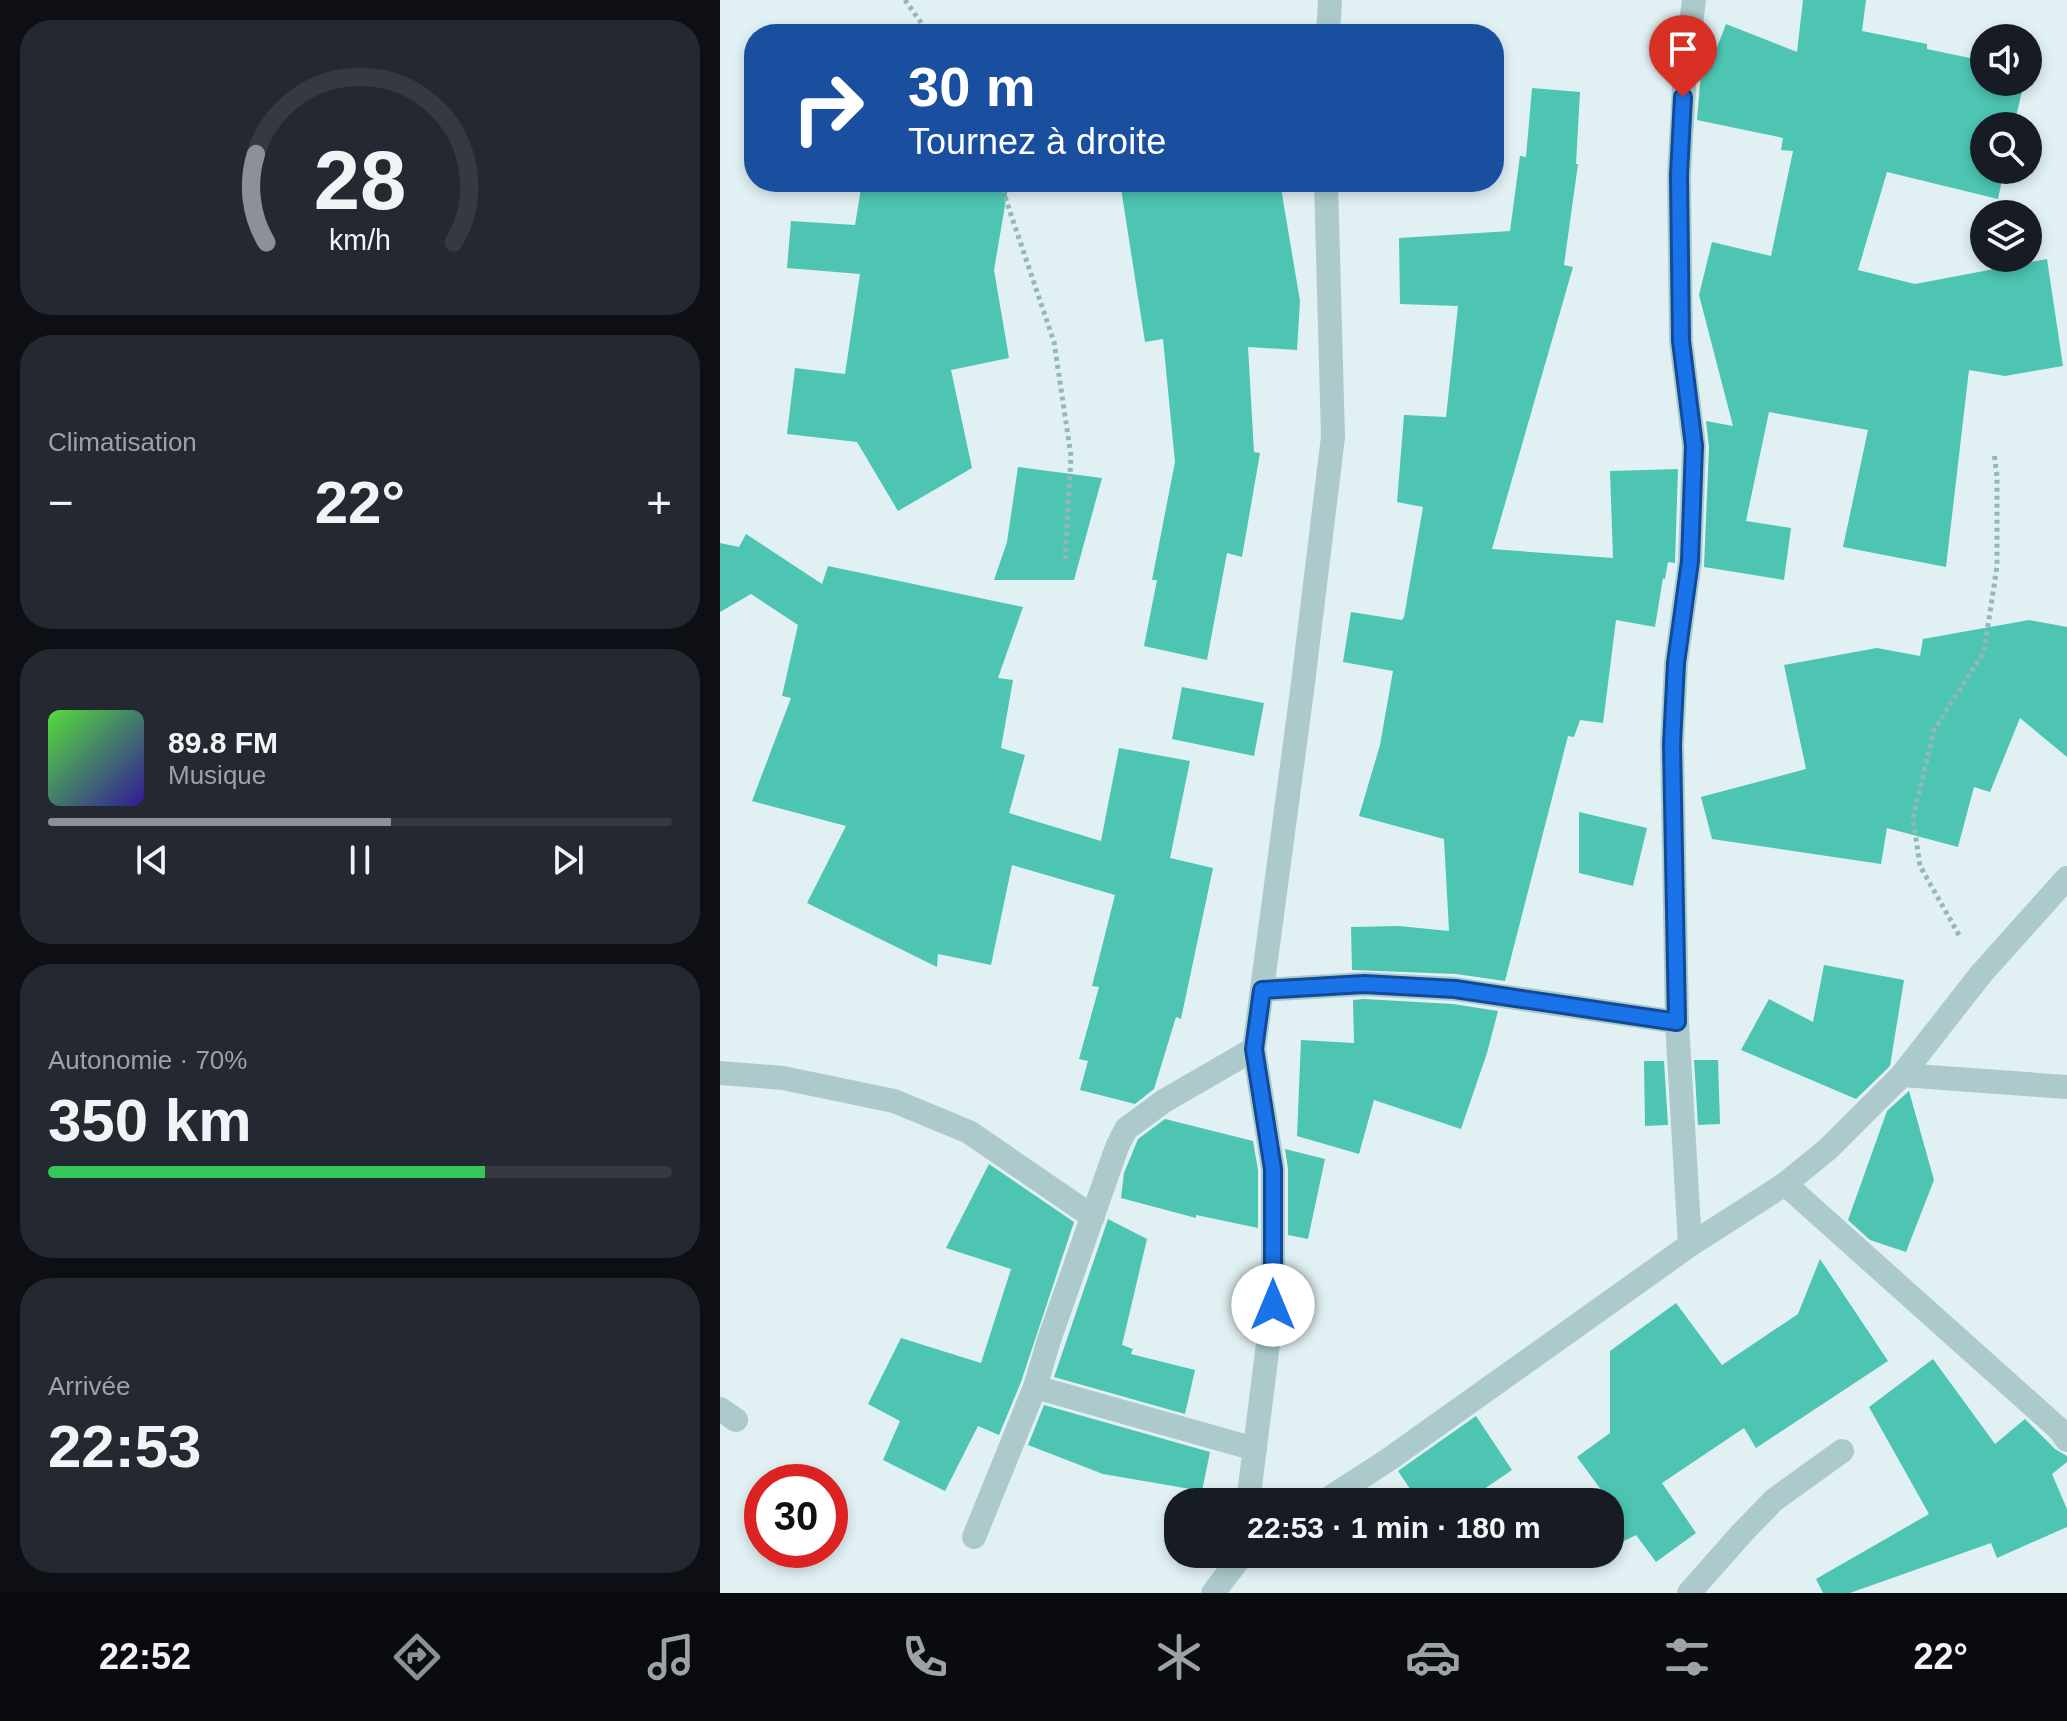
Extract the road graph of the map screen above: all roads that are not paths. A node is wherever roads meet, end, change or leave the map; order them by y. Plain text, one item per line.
1 (1330, 0) edge
2 (1694, 0) edge
3 (1329, 24) edge
4 (1326, 192) edge
5 (2067, 878) edge
6 (1262, 990) junction
7 (1677, 1022) junction
8 (1254, 1049) junction
9 (720, 1073) edge
10 (1902, 1075) junction
11 (2067, 1087) edge
12 (1785, 1184) junction
13 (1093, 1217) junction
14 (1690, 1245) junction
15 (1035, 1387) junction
16 (2067, 1440) edge
17 (1255, 1449) junction
18 (1842, 1451) dead end
19 (1250, 1488) edge
20 (1345, 1488) edge
21 (974, 1537) dead end
22 (1232, 1568) edge
23 (1213, 1593) edge
24 (1689, 1593) edge

1 - 3 street
2 - 7 street
4 - 6 street
5 - 10 street
6 - 7 street
6 - 8 street
7 - 14 street
8 - 13 street
8 - 17 street
9 - 13 street
10 - 11 street
10 - 12 street
12 - 14 street
12 - 16 street
13 - 15 street
14 - 20 street
15 - 17 street
15 - 21 street
17 - 19 street
18 - 24 street
22 - 23 street

